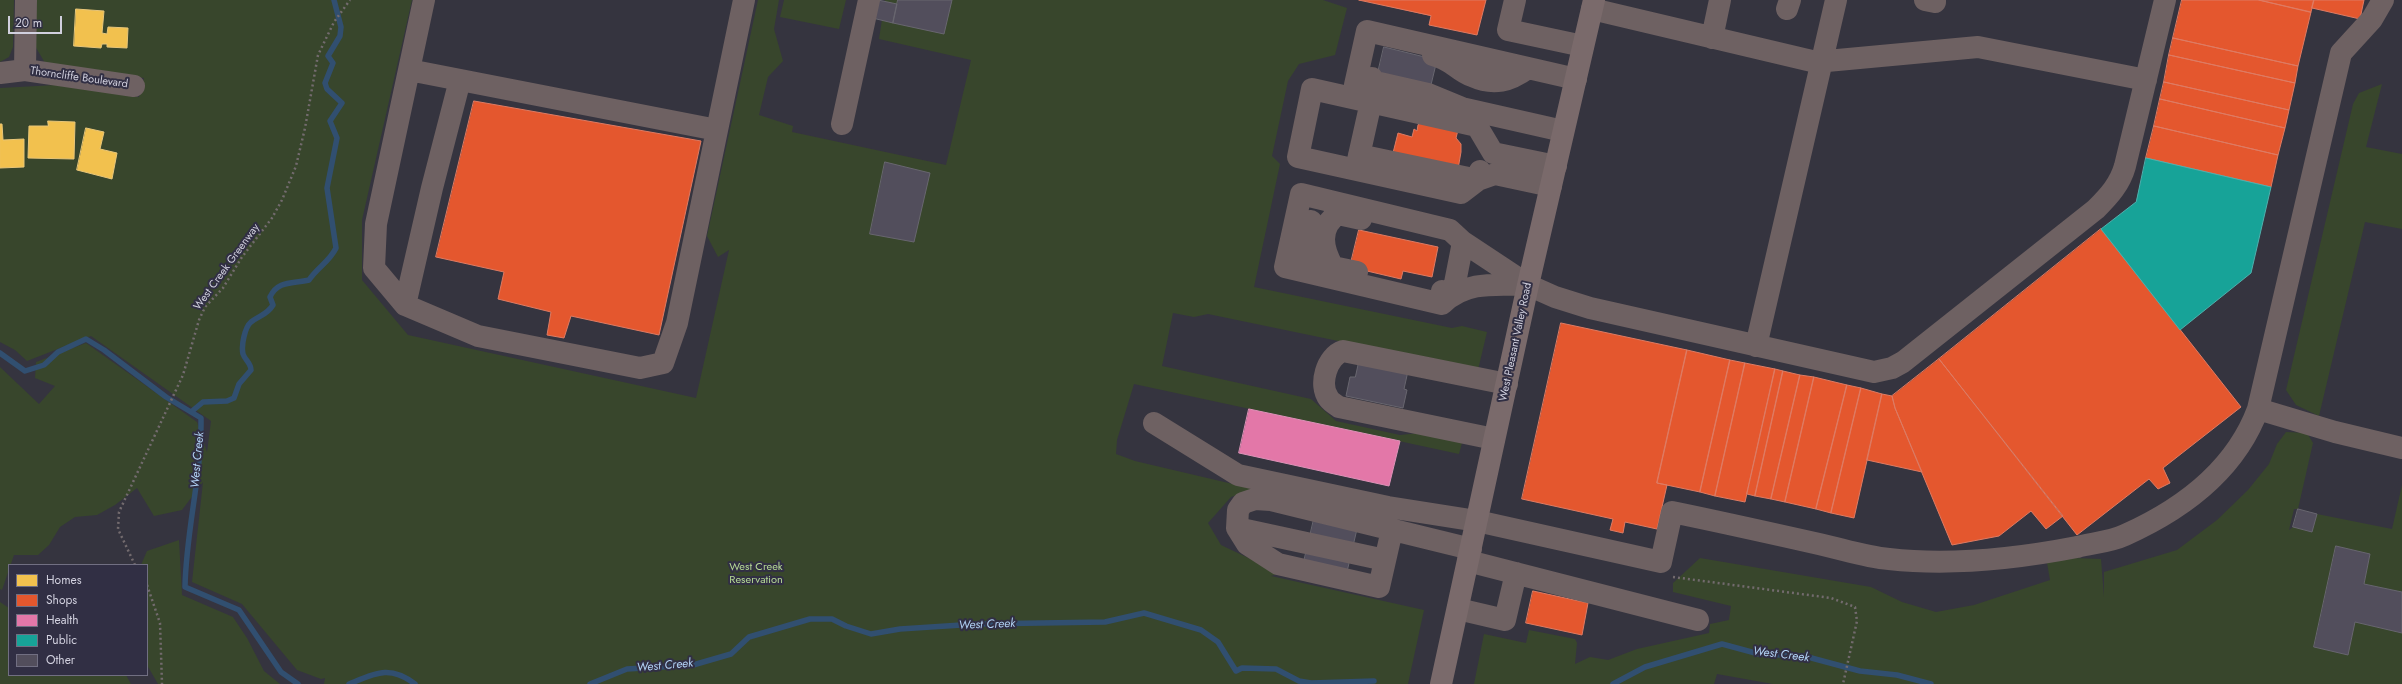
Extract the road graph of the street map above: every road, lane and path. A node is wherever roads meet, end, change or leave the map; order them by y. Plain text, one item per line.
1 (26, 0) edge
2 (350, 0) edge
3 (424, 0) edge
4 (744, 0) edge
5 (869, 0) edge
6 (1515, 0) edge
7 (1720, 0) edge
8 (1836, 0) edge
9 (2165, 0) edge
10 (2383, 0) edge
11 (1593, 4) edge
12 (1712, 38) junction
13 (1583, 46) junction
14 (1823, 62) junction
15 (25, 70) junction
16 (409, 70) junction
17 (0, 73) edge
18 (1576, 79) junction
19 (2146, 80) junction
20 (466, 81) junction
21 (134, 86) dead end
22 (1371, 102) junction
23 (842, 124) dead end
24 (717, 130) junction
25 (1563, 131) junction
26 (1486, 142) junction
27 (1357, 162) junction
28 (1553, 176) junction
29 (1478, 180) junction
30 (1456, 236) junction
31 (1528, 285) junction
32 (1453, 293) junction
33 (405, 305) junction
34 (1756, 346) junction
35 (1507, 384) junction
36 (2258, 409) junction
37 (1154, 423) dead end
38 (1494, 439) junction
39 (2402, 448) edge
40 (1477, 521) junction
41 (1392, 530) junction
42 (1470, 555) junction
43 (135, 564) edge
44 (1516, 573) junction
45 (1672, 576) dead end
46 (148, 588) edge
47 (1458, 609) junction
48 (1698, 620) dead end
49 (162, 684) edge
50 (1441, 684) edge
51 (1843, 684) edge

1 - 15 street
2 - 43 path, West Creek Greenway
3 - 16 street
4 - 24 street
5 - 23 street
6 - 13 street
7 - 12 street
8 - 14 street
9 - 19 street
10 - 36 street
11 - 12 street
11 - 13 main road, West Pleasant Valley Road
12 - 14 street
13 - 18 main road, West Pleasant Valley Road
14 - 19 street
14 - 34 street
15 - 17 street, Thorncliffe Boulevard
15 - 21 street, Thorncliffe Boulevard
16 - 20 street
16 - 33 street
18 - 25 main road, West Pleasant Valley Road
18 - 25 street
19 - 34 street
20 - 24 street
20 - 33 street
22 - 26 street
22 - 27 street
22 - 27 street
24 - 33 street
25 - 28 main road, West Pleasant Valley Road
26 - 28 street
26 - 29 street
27 - 29 street
28 - 29 street
28 - 31 main road, West Pleasant Valley Road
30 - 31 street
30 - 32 street
30 - 32 street
30 - 32 street
31 - 32 street
31 - 34 street
31 - 35 main road, West Pleasant Valley Road
35 - 38 main road, West Pleasant Valley Road
35 - 38 street
36 - 39 street
36 - 40 street
37 - 40 street
38 - 40 main road, West Pleasant Valley Road
40 - 42 main road, West Pleasant Valley Road
41 - 41 street
41 - 42 street
42 - 44 street
42 - 47 main road, West Pleasant Valley Road
44 - 47 street
44 - 48 street
45 - 51 path
46 - 49 path
47 - 50 main road, West Pleasant Valley Road

